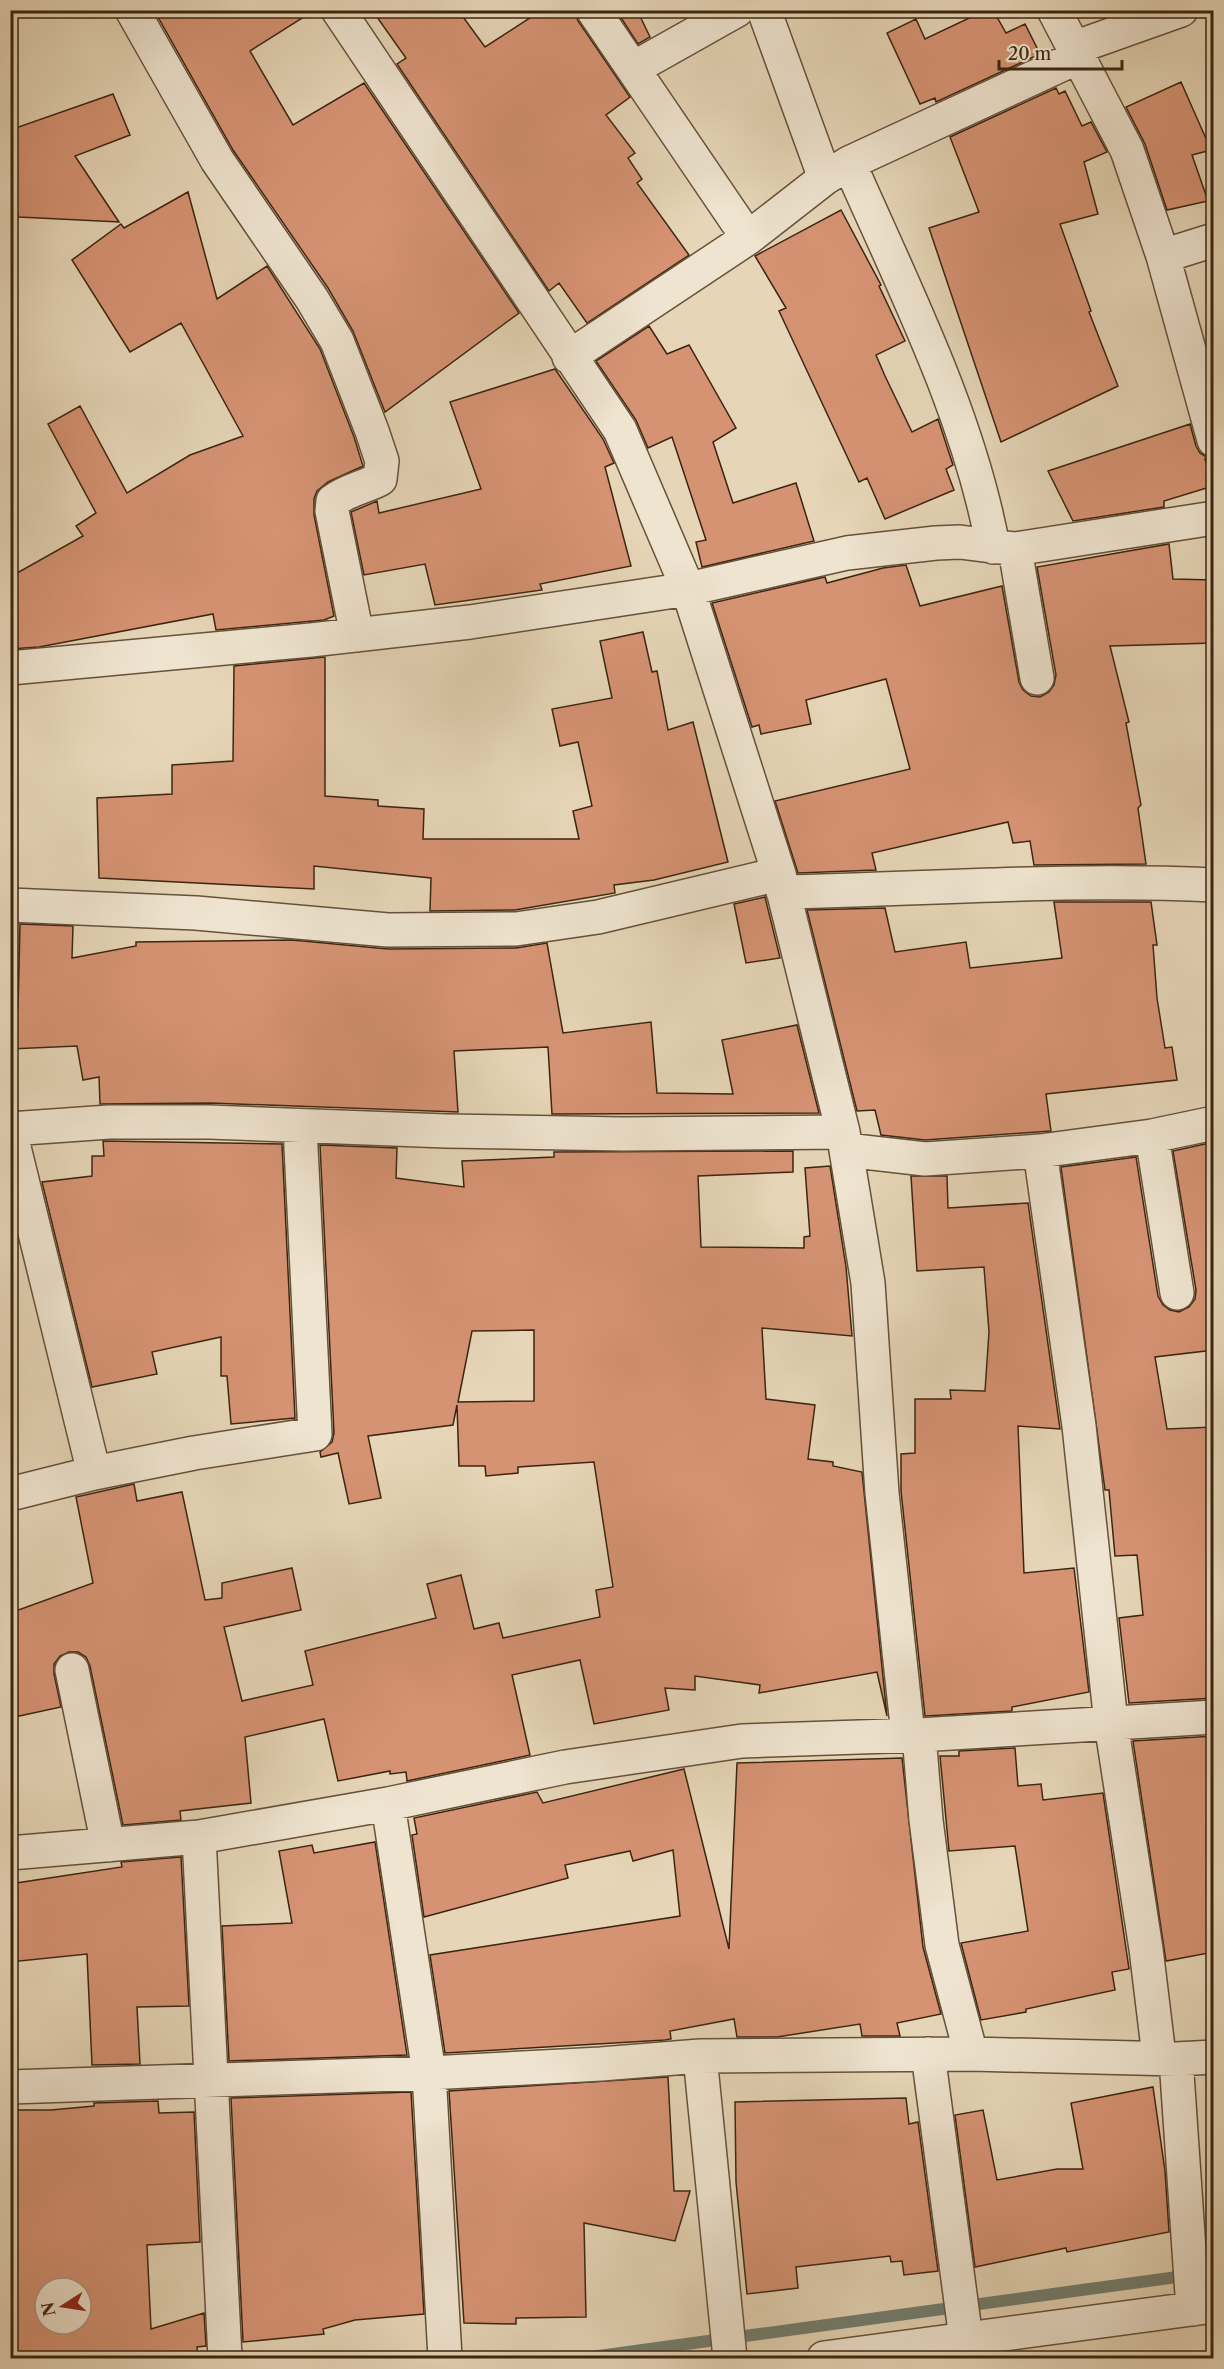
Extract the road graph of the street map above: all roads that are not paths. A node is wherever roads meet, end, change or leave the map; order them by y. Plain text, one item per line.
1 (132, 10) edge
2 (338, 10) edge
3 (593, 10) edge
4 (737, 10) edge
5 (764, 10) edge
6 (1054, 10) edge
7 (1182, 10) edge
8 (1076, 53) junction
9 (634, 68) junction
10 (837, 170) junction
11 (748, 238) junction
12 (1214, 240) edge
13 (1163, 256) junction
14 (569, 357) junction
15 (1214, 440) edge
16 (1214, 518) edge
17 (1004, 548) junction
18 (688, 589) junction
19 (357, 635) junction
20 (10, 668) edge
21 (1037, 678) dead end
22 (781, 883) junction
23 (1214, 885) edge
24 (10, 905) edge
25 (1214, 1123) edge
26 (300, 1128) junction
27 (10, 1130) edge
28 (1152, 1136) junction
29 (845, 1141) junction
30 (1040, 1151) junction
31 (1177, 1293) dead end
32 (94, 1473) junction
33 (10, 1494) edge
34 (72, 1670) dead end
35 (1214, 1717) edge
36 (1111, 1723) junction
37 (913, 1735) junction
38 (388, 1804) junction
39 (199, 1837) junction
40 (108, 1845) junction
41 (10, 1853) edge
42 (928, 2054) junction
43 (971, 2054) junction
44 (700, 2056) junction
45 (1167, 2057) junction
46 (1214, 2057) edge
47 (429, 2073) junction
48 (211, 2081) junction
49 (10, 2087) edge
50 (1204, 2308) edge
51 (966, 2339) junction
52 (225, 2358) edge
53 (445, 2358) edge
54 (730, 2358) edge
55 (824, 2358) edge

1 - 19 street
2 - 14 street
3 - 9 street
4 - 9 street
5 - 10 street
6 - 8 street
7 - 8 street
8 - 10 street
8 - 13 street
9 - 11 street
10 - 11 street
10 - 17 street
11 - 14 street
12 - 13 street
13 - 15 street
14 - 18 street
16 - 17 street
17 - 18 street
17 - 21 street
18 - 19 street
18 - 22 street
19 - 20 street
22 - 23 street
22 - 24 street
22 - 29 street
25 - 28 street
26 - 27 street
26 - 29 street
26 - 32 street
27 - 32 street
28 - 30 street
28 - 31 street
29 - 30 street
29 - 37 street
30 - 36 street
32 - 33 street
34 - 40 street
35 - 36 street
36 - 37 street
36 - 45 street
37 - 38 street
37 - 43 street
38 - 39 street
38 - 47 street
39 - 40 street
39 - 48 street
40 - 41 street
42 - 43 street
42 - 44 street
42 - 51 street
43 - 45 street
44 - 47 street
44 - 54 street
45 - 46 street
45 - 50 street
47 - 48 street
47 - 53 street
48 - 49 street
48 - 52 street
50 - 51 street
51 - 55 street

